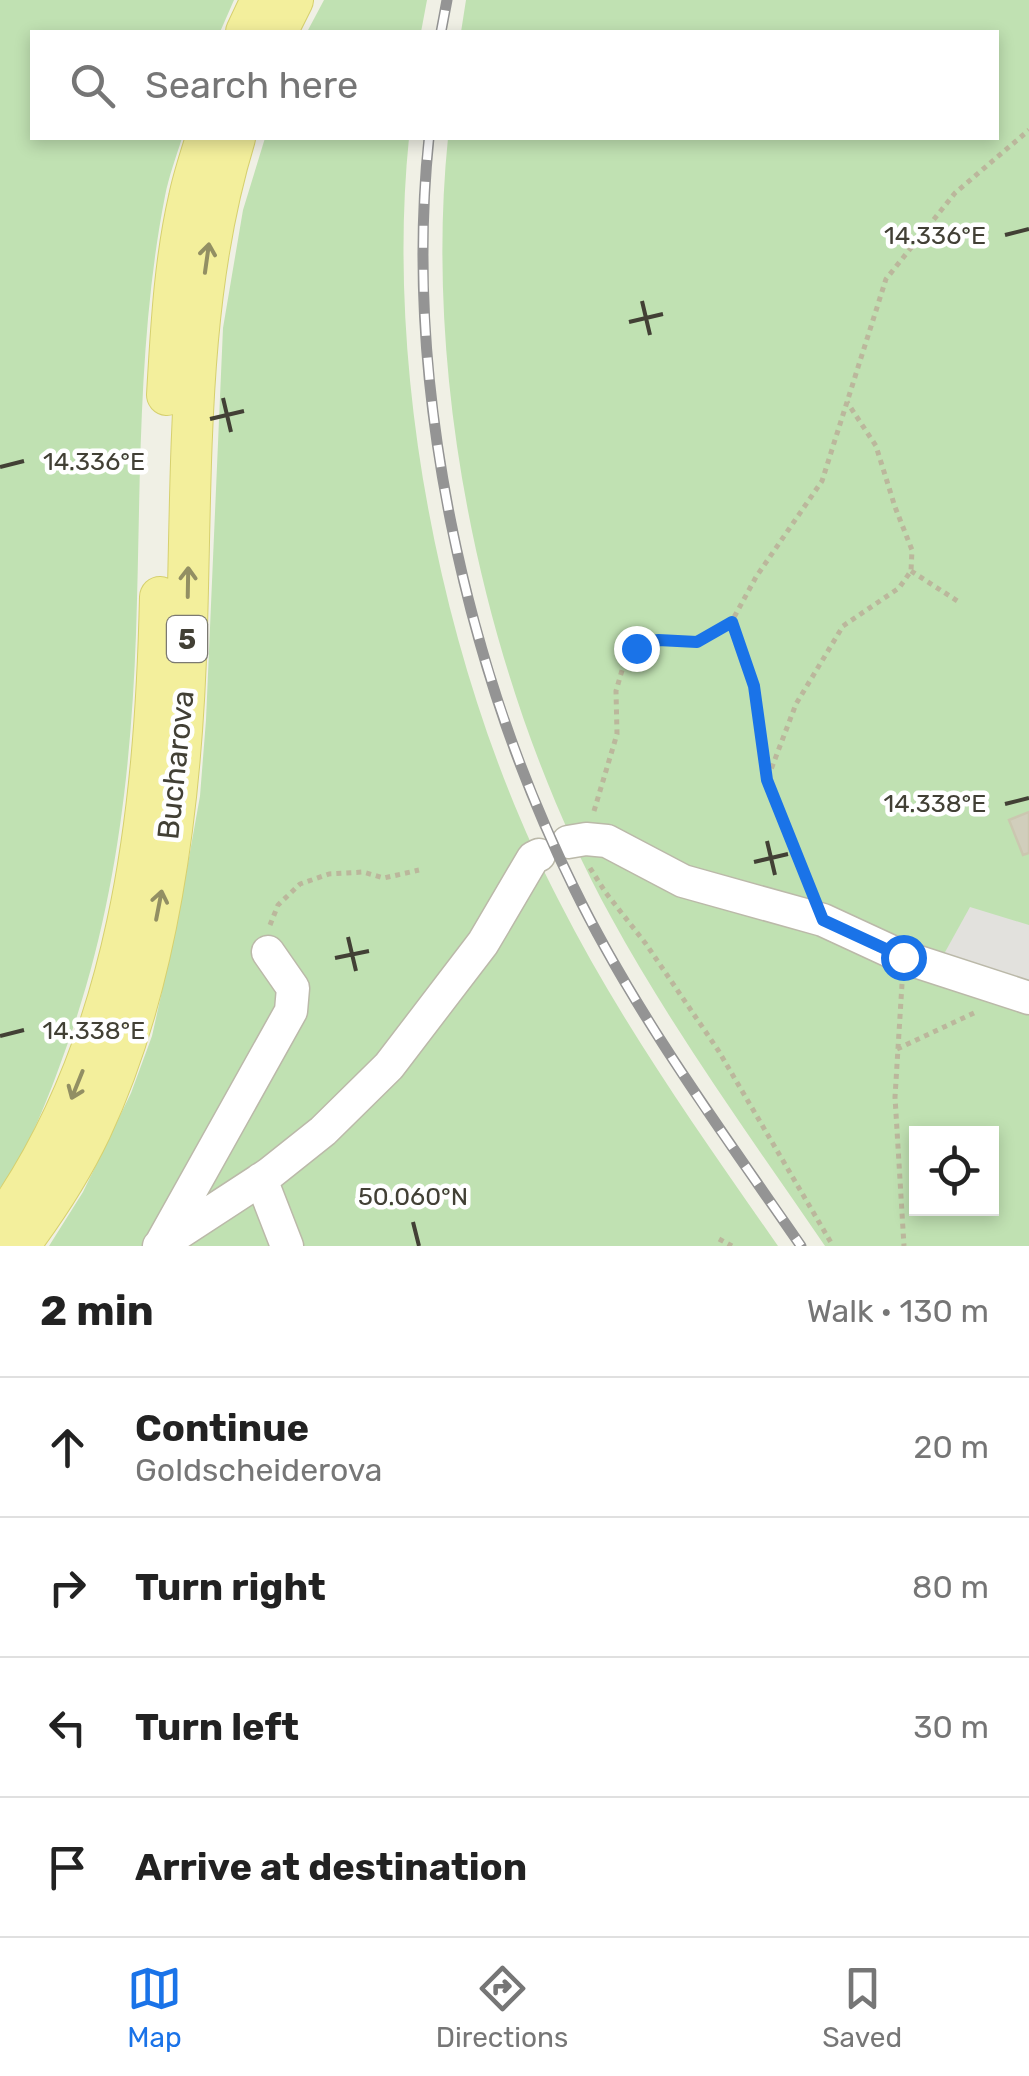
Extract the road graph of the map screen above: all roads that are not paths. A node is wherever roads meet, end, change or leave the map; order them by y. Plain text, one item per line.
1 (261, 0) edge
2 (293, 0) edge
3 (247, 30) edge
4 (278, 30) edge
5 (205, 140) edge
6 (235, 140) edge
7 (268, 952) road end
8 (1022, 996) edge
9 (261, 1179) junction
10 (0, 1225) edge
11 (19, 1246) edge
12 (159, 1246) edge
13 (286, 1246) edge

1 - 3 main road
2 - 4 main road
5 -> 10 main road, Bucharova / 5
11 -> 6 main road, Bucharova / 5
7 - 12 street
8 - 9 street
9 - 12 street
9 - 13 street

